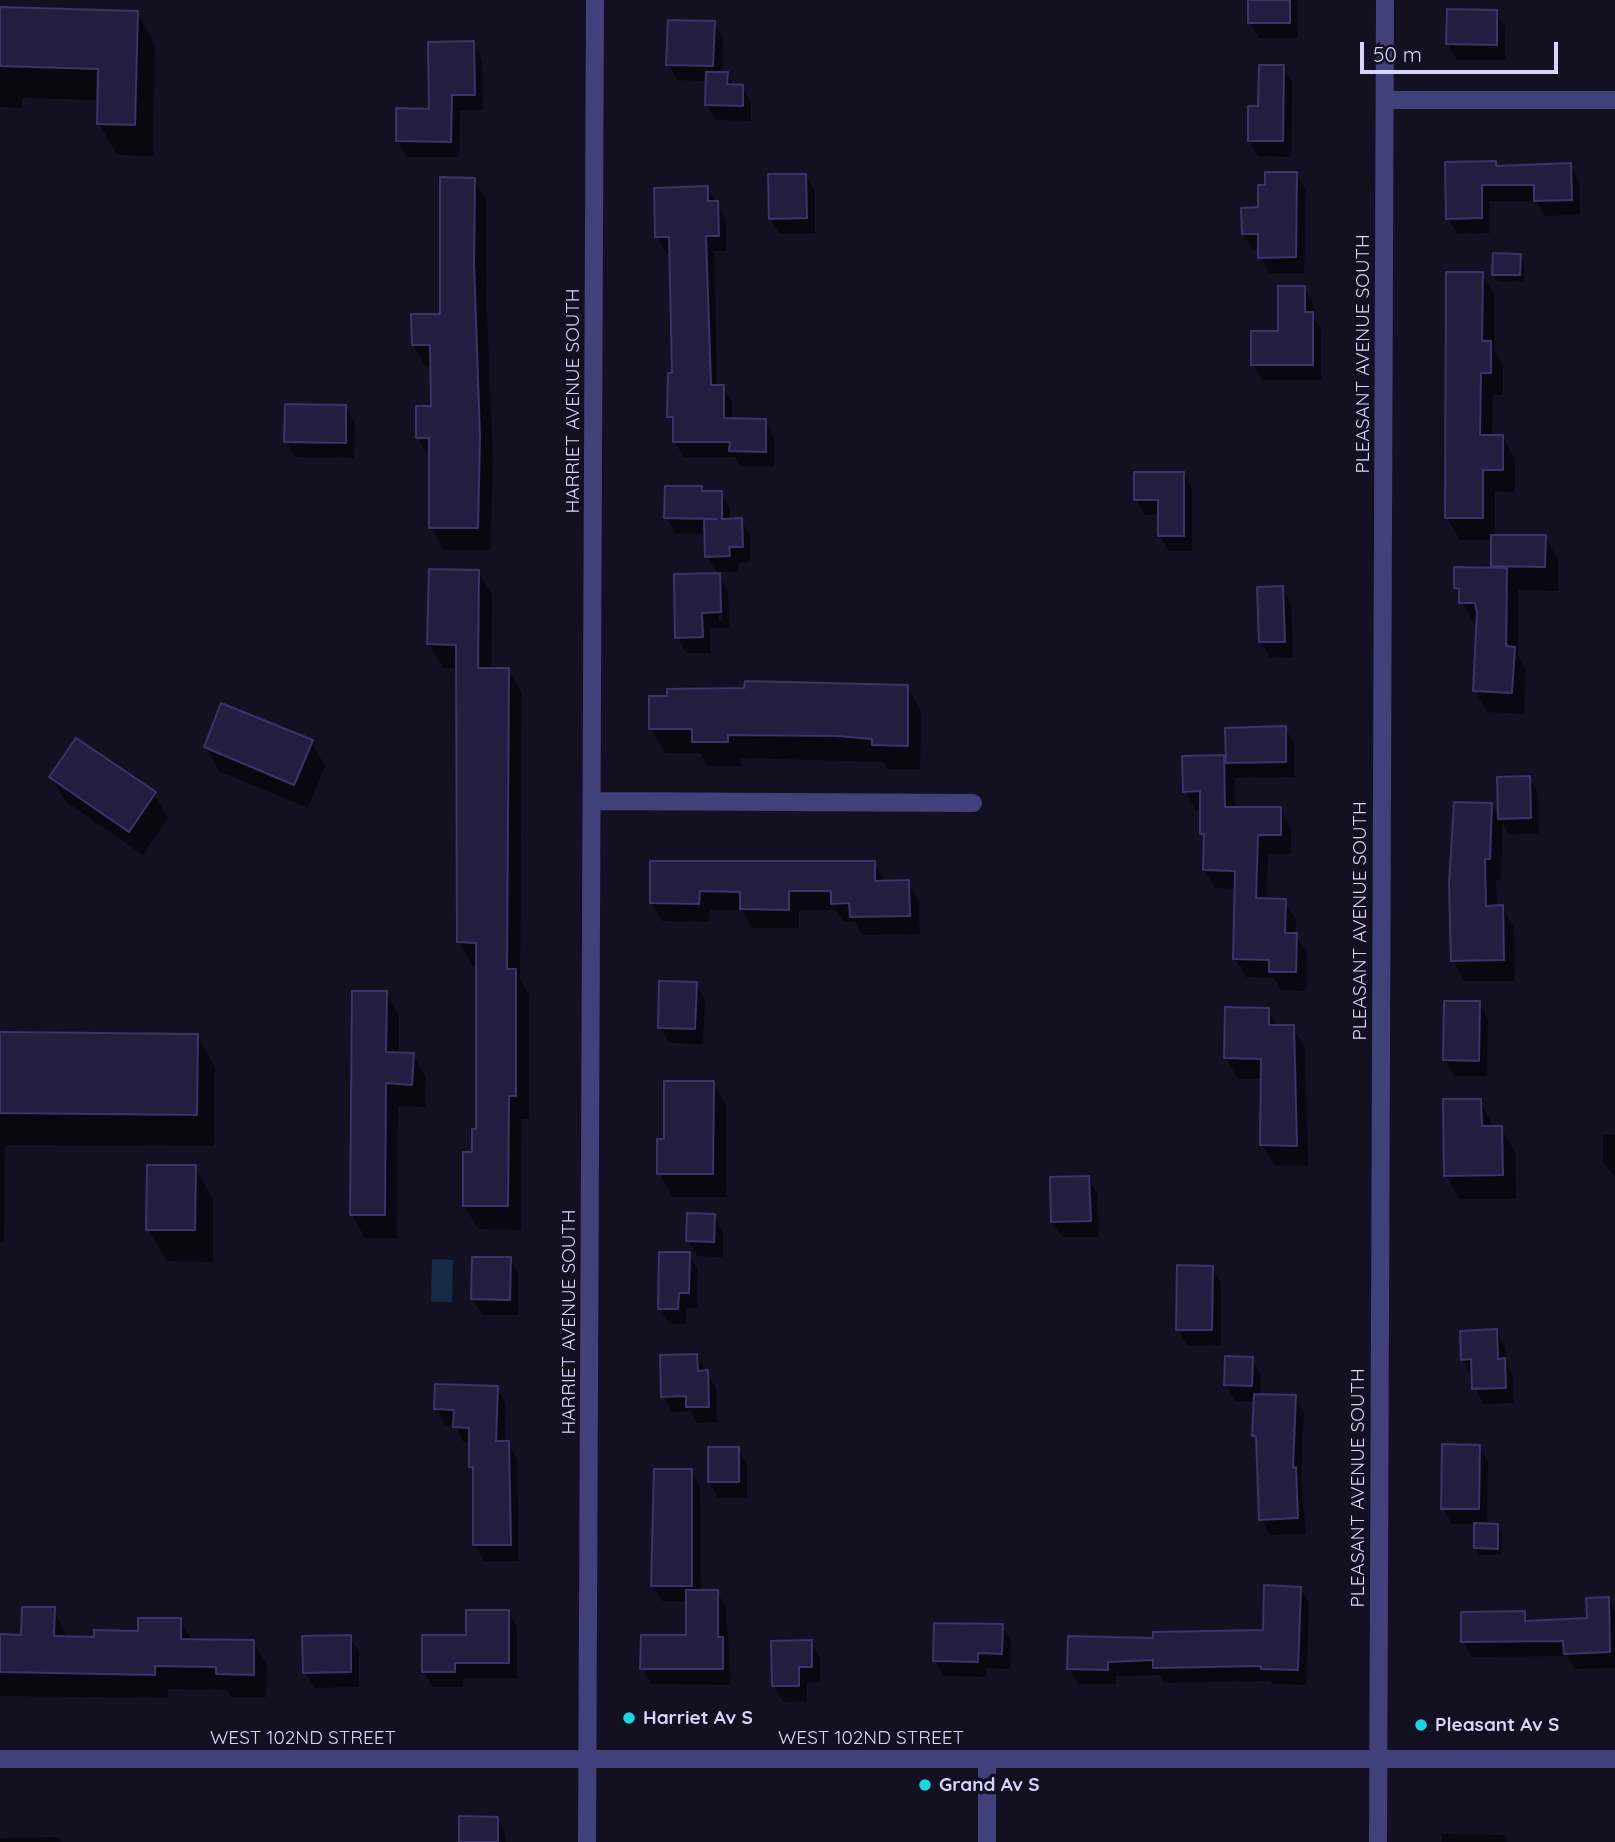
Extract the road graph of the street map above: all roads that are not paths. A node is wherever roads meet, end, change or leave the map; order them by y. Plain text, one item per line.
1 (595, 0) edge
2 (1385, 0) edge
3 (1385, 100) junction
4 (1615, 100) edge
5 (593, 801) junction
6 (973, 803) dead end
7 (587, 1758) junction
8 (0, 1759) edge
9 (987, 1759) junction
10 (1378, 1759) junction
11 (1615, 1759) edge
12 (587, 1842) edge
13 (987, 1842) edge
14 (1378, 1842) edge

1 - 5 street, HARRIET AVENUE SOUTH
2 - 3 street, PLEASANT AVENUE SOUTH
3 - 4 street
3 - 10 street, PLEASANT AVENUE SOUTH
5 - 6 street
5 - 7 street, HARRIET AVENUE SOUTH
7 - 8 street, WEST 102ND STREET
7 - 9 street, WEST 102ND STREET
7 - 12 street, HARRIET AVENUE SOUTH
9 - 10 street, WEST 102ND STREET
9 - 13 street
10 - 11 street, WEST 102ND STREET
10 - 14 street, PLEASANT AVENUE SOUTH

